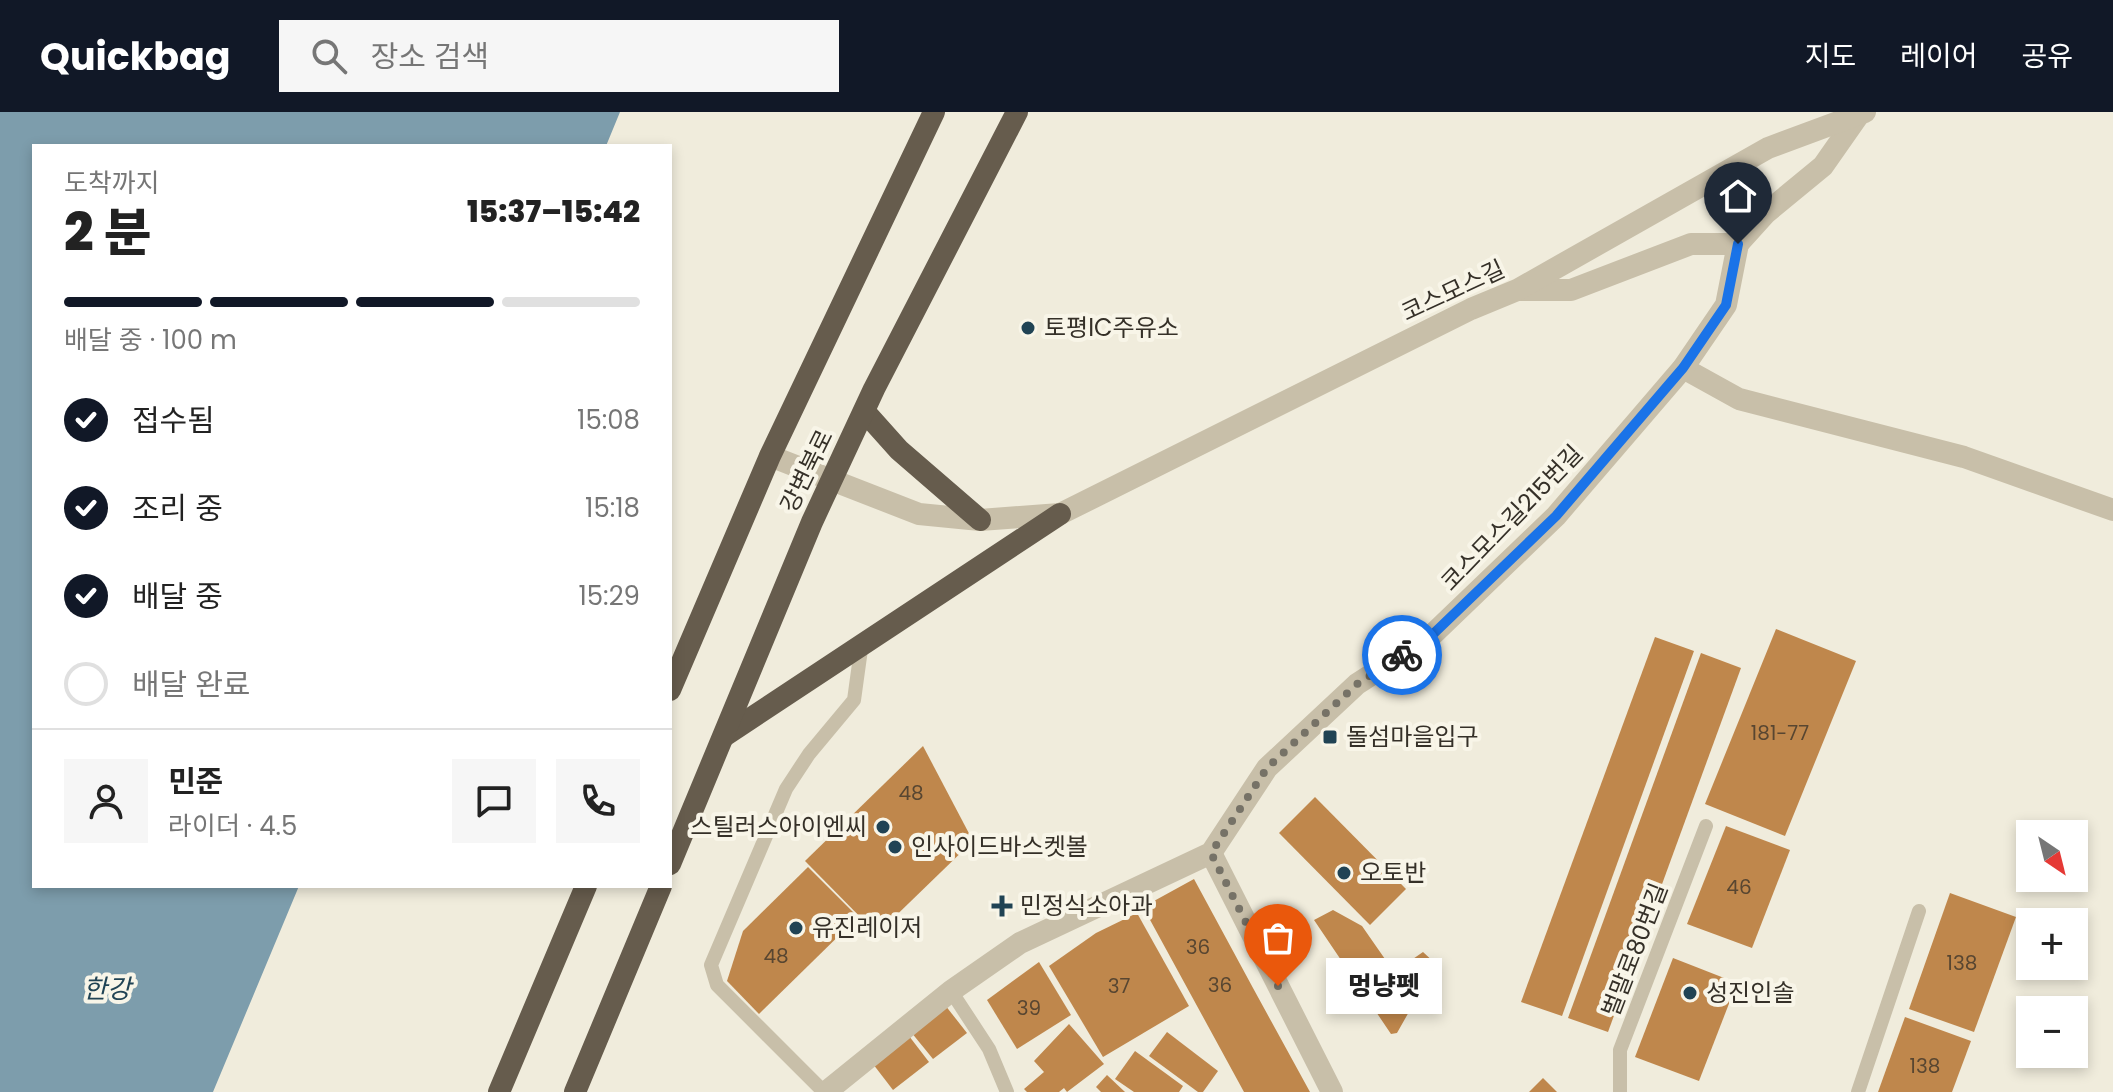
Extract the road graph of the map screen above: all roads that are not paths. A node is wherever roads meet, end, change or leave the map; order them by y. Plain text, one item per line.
1 (934, 112) edge
2 (1017, 112) edge
3 (1861, 113) edge
4 (1738, 244) junction
5 (1517, 290) junction
6 (1683, 368) junction
7 (865, 412) junction
8 (770, 456) junction
9 (831, 479) junction
10 (2113, 510) edge
11 (1060, 514) junction
12 (980, 520) junction
13 (862, 642) junction
14 (672, 685) edge
15 (724, 736) junction
16 (1706, 826) dead end
17 (1211, 853) junction
18 (672, 859) edge
19 (585, 888) edge
20 (660, 888) edge
21 (1919, 911) dead end
22 (951, 991) junction
23 (499, 1092) edge
24 (575, 1092) edge
25 (825, 1092) edge
26 (1007, 1092) edge
27 (1332, 1092) edge
28 (1620, 1092) edge
29 (1858, 1092) edge

1 - 8 highway
2 - 7 highway, 강변북로
3 - 4 street
3 - 5 street, 코스모스길
4 - 5 street
4 - 6 street, 코스모스길215번길
5 - 11 street, 코스모스길
6 - 10 street
6 - 17 street, 코스모스길215번길
7 - 9 highway, 강변북로
7 - 12 highway
8 - 9 street
8 - 14 highway
9 - 12 street
9 - 15 highway, 강변북로
11 - 12 street
11 - 13 highway
13 - 15 highway
13 - 25 lane
15 - 18 highway, 강변북로
16 - 28 lane, 벌말로80번길
17 - 22 street
17 - 27 street
19 - 23 highway
20 - 24 highway
21 - 29 lane
22 - 25 street
22 - 26 lane

